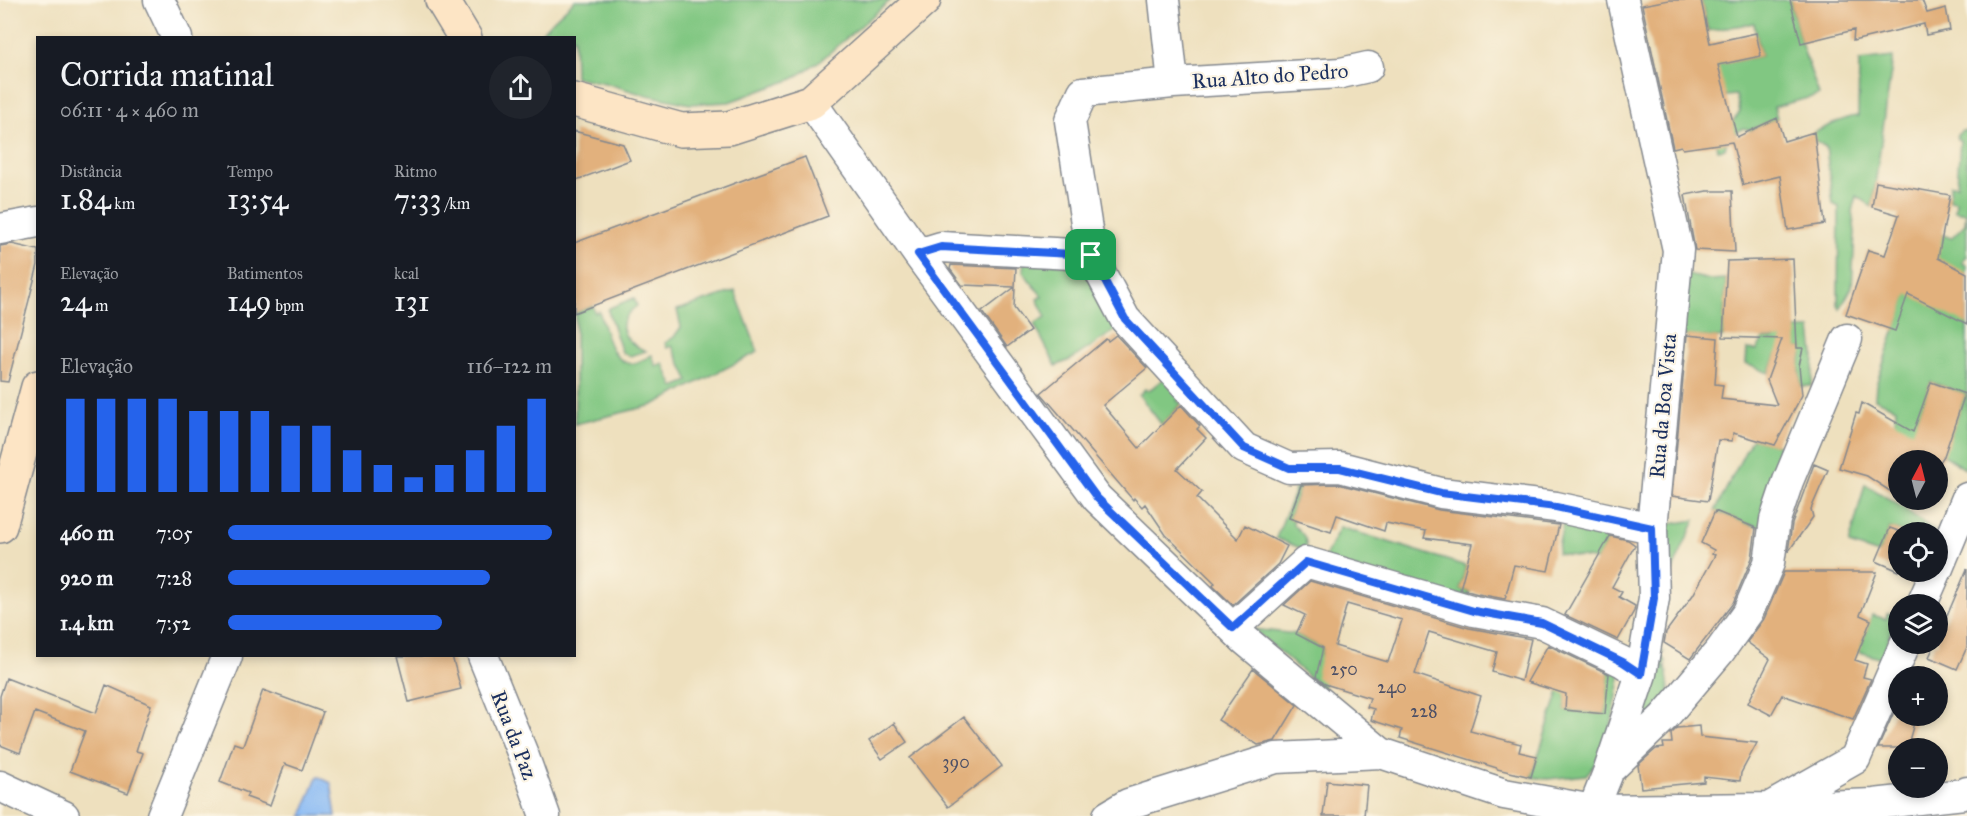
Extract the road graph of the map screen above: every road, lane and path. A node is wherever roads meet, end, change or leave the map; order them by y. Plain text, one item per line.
1 (159, 0) edge
2 (442, 0) edge
3 (924, 0) edge
4 (1164, 0) edge
5 (1623, 0) edge
6 (176, 36) edge
7 (464, 36) edge
8 (1368, 67) dead end
9 (1173, 83) junction
10 (576, 101) edge
11 (811, 102) junction
12 (36, 222) edge
13 (0, 229) edge
14 (918, 254) junction
15 (1091, 255) junction
16 (1847, 339) dead end
17 (36, 394) edge
18 (1967, 498) edge
19 (0, 526) edge
20 (1652, 528) junction
21 (1948, 544) edge
22 (1233, 628) junction
23 (1901, 654) edge
24 (227, 657) edge
25 (483, 657) edge
26 (1641, 674) junction
27 (1381, 753) junction
28 (1609, 770) junction
29 (0, 786) edge
30 (1967, 792) edge
31 (1769, 808) junction
32 (1593, 810) junction
33 (64, 816) edge
34 (162, 816) edge
35 (545, 816) edge
36 (1108, 816) edge

1 - 6 street
2 - 7 street
3 - 11 street
4 - 9 street
5 - 20 street, Rua da Boa Vista
8 - 9 street, Rua Alto do Pedro
9 - 15 street, Rua Alto do Pedro
10 - 11 street
11 - 14 street
12 - 13 street
14 - 15 street
14 - 22 street
15 - 20 street
16 - 28 street
17 - 19 street
18 - 21 street
20 - 26 street, Rua da Boa Vista
22 - 26 street
22 - 27 street
23 - 31 street
24 - 34 street
25 - 35 street, Rua da Paz
26 - 28 street, Rua da Boa Vista
27 - 32 street
27 - 36 street
28 - 32 street, Rua da Boa Vista
29 - 33 street
30 - 31 street
31 - 32 street

